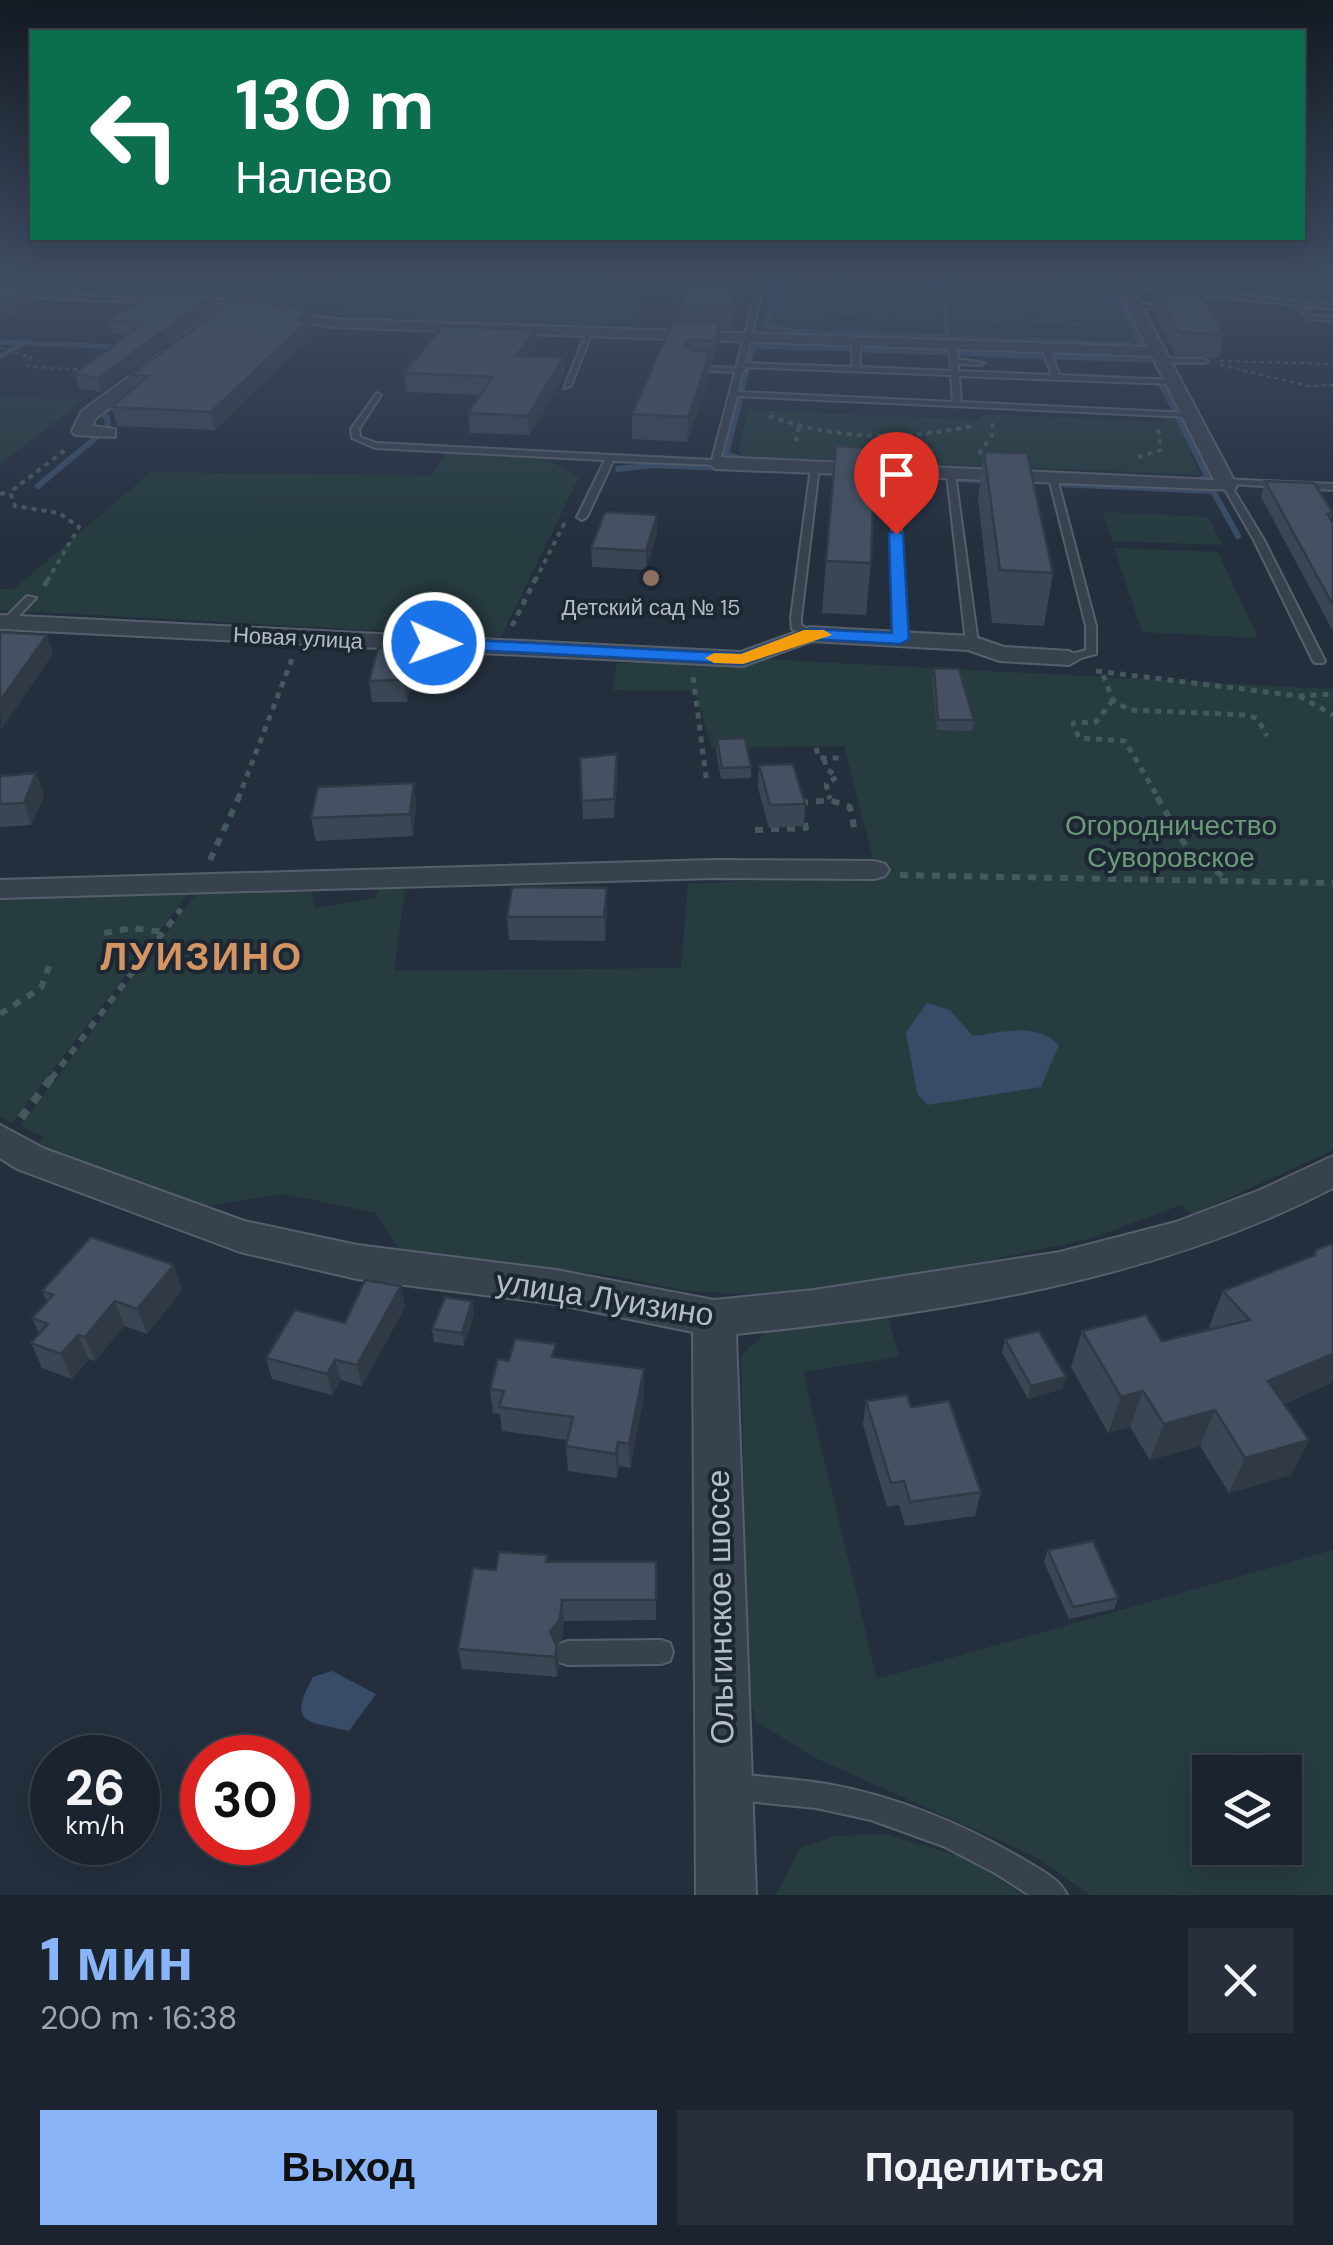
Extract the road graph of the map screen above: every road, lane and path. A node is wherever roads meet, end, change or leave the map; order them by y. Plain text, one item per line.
1 (28, 363) edge
2 (157, 363) edge
3 (575, 363) edge
4 (743, 363) edge
5 (856, 363) edge
6 (954, 363) edge
7 (1052, 363) edge
8 (1164, 363) edge
9 (1214, 363) edge
10 (692, 368) edge
11 (742, 368) junction
12 (856, 369) junction
13 (145, 372) junction
14 (955, 373) junction
15 (1056, 376) junction
16 (1173, 382) junction
17 (567, 386) dead end
18 (1333, 386) edge
19 (735, 394) junction
20 (377, 395) dead end
21 (760, 396) junction
22 (958, 406) junction
23 (991, 407) junction
24 (1190, 415) junction
25 (81, 431) junction
26 (108, 433) dead end
27 (610, 458) junction
28 (716, 463) junction
29 (816, 467) junction
30 (895, 472) junction
31 (950, 474) junction
32 (1053, 478) junction
33 (1226, 483) junction
34 (1333, 487) edge
35 (10, 492) junction
36 (0, 494) edge
37 (583, 514) joint
38 (31, 598) joint
39 (9, 626) edge
40 (810, 634) junction
41 (300, 639) junction
42 (900, 639) junction
43 (972, 643) junction
44 (502, 645) junction
45 (701, 658) junction
46 (1069, 658) junction
47 (1319, 661) dead end
48 (1103, 675) junction
49 (1333, 694) edge
50 (1299, 696) junction
51 (1113, 700) junction
52 (1333, 715) edge
53 (1267, 736) dead end
54 (816, 748) dead end
55 (824, 758) junction
56 (844, 758) dead end
57 (707, 784) dead end
58 (830, 800) junction
59 (755, 830) dead end
60 (855, 832) dead end
61 (874, 870) joint
62 (1228, 880) junction
63 (1333, 884) edge
64 (198, 886) junction
65 (0, 889) edge
66 (164, 932) junction
67 (104, 934) dead end
68 (50, 964) dead end
69 (0, 1014) edge
70 (8, 1132) edge
71 (1333, 1171) edge
72 (714, 1318) junction
73 (661, 1652) dead end
74 (568, 1653) dead end
75 (724, 1785) junction
76 (726, 1895) edge
77 (1053, 1895) edge

1 - 13 path
2 - 13 street
3 - 17 lane
4 - 11 lane
5 - 12 lane
6 - 14 lane
7 - 15 lane
8 - 16 street
9 - 18 path
10 - 11 lane
11 - 12 lane
11 - 19 lane
12 - 14 lane
13 - 25 street
14 - 15 lane
14 - 22 lane
15 - 16 lane
16 - 24 street
19 - 21 lane
19 - 28 lane
20 - 27 lane
21 - 22 lane
21 - 23 path
22 - 23 lane
23 - 24 lane
24 - 33 street
25 - 26 street
25 - 35 path
27 - 28 lane
27 - 37 lane
28 - 29 street
29 - 30 street
29 - 40 lane
30 - 31 street
30 - 42 lane
31 - 32 street
31 - 43 lane
32 - 33 street
32 - 46 lane
33 - 34 lane
33 - 47 lane
35 - 36 path
35 - 38 path
37 - 44 path
38 - 39 lane
39 - 41 street, Новая улица
40 - 42 street, Новая улица
40 - 45 street, Новая улица
41 - 44 street, Новая улица
41 - 64 path
42 - 43 street, Новая улица
43 - 46 street, Новая улица
44 - 45 street, Новая улица
45 - 57 path
46 - 48 path
48 - 50 path
48 - 51 path
49 - 50 path
50 - 52 path
51 - 53 path
51 - 62 path
54 - 55 path
55 - 56 path
55 - 58 path
58 - 59 path
58 - 60 path
61 - 62 path
61 - 64 street
62 - 63 path
64 - 65 street
64 - 66 path
66 - 67 path
66 - 70 path
68 - 69 path
70 - 72 street, улица Луизино
71 - 72 street, улица Луизино
72 - 75 street, Ольгинское шоссе
73 - 74 lane
75 - 76 street, Ольгинское шоссе
75 - 77 lane

